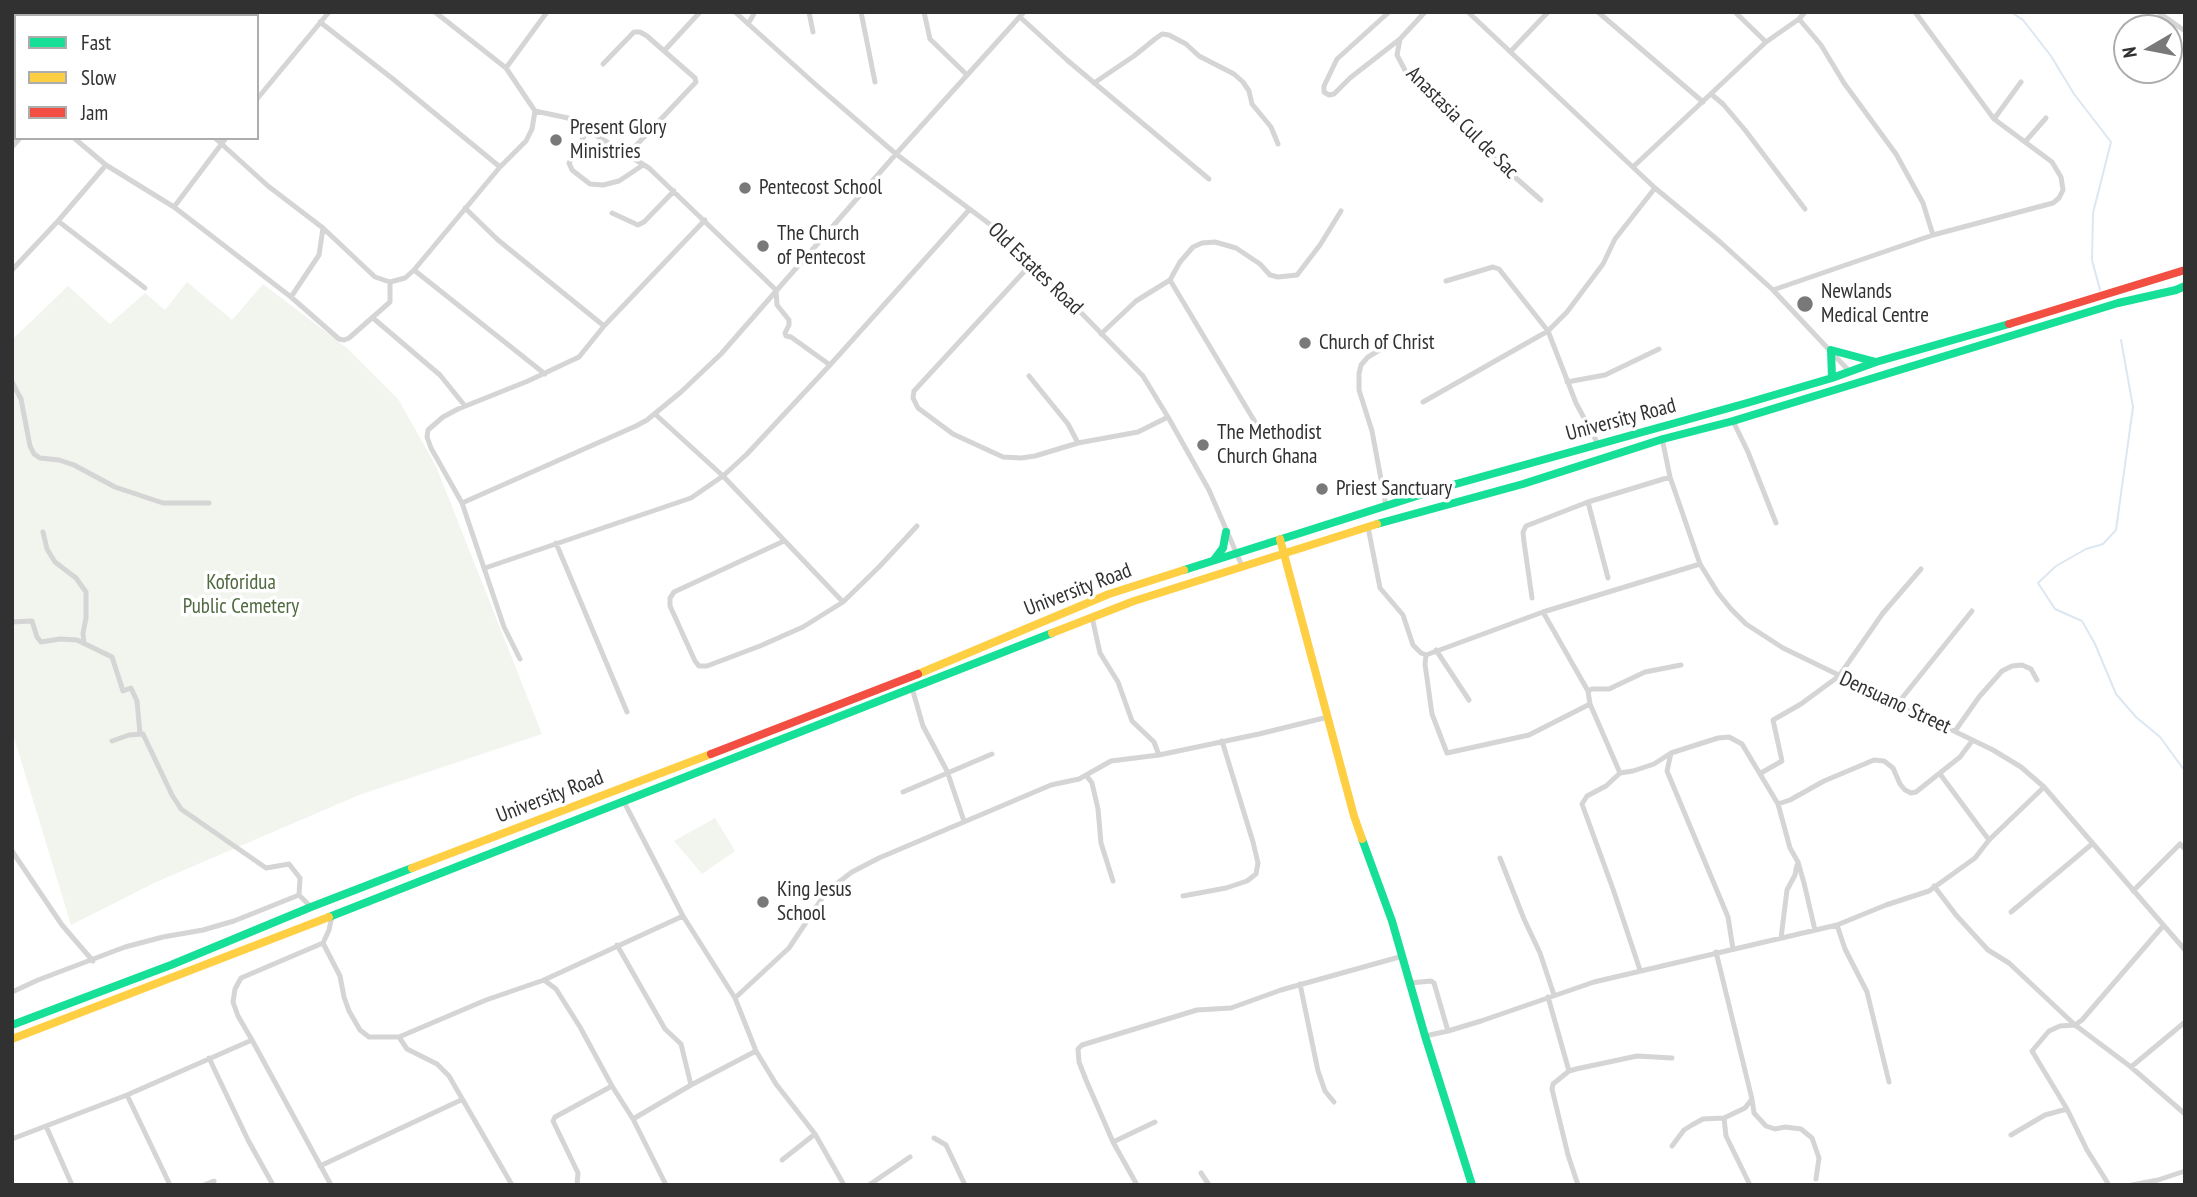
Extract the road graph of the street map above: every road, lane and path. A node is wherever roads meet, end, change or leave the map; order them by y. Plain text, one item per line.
1 (329, 12) edge
2 (435, 12) edge
3 (547, 12) edge
4 (700, 12) edge
5 (736, 12) edge
6 (755, 12) edge
7 (809, 12) edge
8 (861, 12) edge
9 (924, 12) edge
10 (1389, 12) edge
11 (1425, 12) edge
12 (1468, 12) edge
13 (1548, 12) edge
14 (1598, 12) edge
15 (1735, 12) edge
16 (1805, 12) edge
17 (1915, 12) edge
18 (2158, 12) edge
19 (1022, 15) edge
20 (1800, 19) junction
21 (320, 22) junction
22 (748, 24) junction
23 (2185, 31) edge
24 (813, 32) dead end
25 (1400, 39) junction
26 (1766, 42) junction
27 (664, 51) junction
28 (1511, 51) junction
29 (603, 64) dead end
30 (506, 68) junction
31 (967, 75) junction
32 (875, 82) dead end
33 (2021, 82) dead end
34 (1094, 83) junction
35 (1711, 94) junction
36 (259, 97) edge
37 (1703, 102) junction
38 (534, 111) junction
39 (1994, 118) junction
40 (2046, 118) dead end
41 (588, 129) junction
42 (76, 140) edge
43 (217, 140) edge
44 (225, 140) edge
45 (2025, 142) junction
46 (1278, 144) dead end
47 (222, 145) junction
48 (896, 154) junction
49 (627, 155) junction
50 (106, 165) junction
51 (643, 165) junction
52 (500, 167) junction
53 (1633, 167) junction
54 (1209, 179) dead end
55 (1655, 188) junction
56 (674, 191) junction
57 (1541, 200) dead end
58 (174, 207) junction
59 (465, 208) junction
60 (969, 209) junction
61 (1805, 209) dead end
62 (1341, 211) dead end
63 (612, 213) dead end
64 (705, 220) junction
65 (58, 221) junction
66 (324, 228) junction
67 (1933, 235) junction
68 (1033, 262) junction
69 (12, 270) edge
70 (414, 270) junction
71 (2185, 270) edge
72 (1170, 280) junction
73 (1446, 281) dead end
74 (390, 282) junction
75 (145, 288) dead end
76 (2182, 288) edge
77 (776, 290) junction
78 (1773, 290) junction
79 (291, 297) junction
80 (373, 318) junction
81 (604, 326) junction
82 (1548, 331) junction
83 (1101, 334) junction
84 (1383, 348) dead end
85 (1659, 349) dead end
86 (1831, 351) junction
87 (1876, 362) junction
88 (830, 365) junction
89 (1850, 372) junction
90 (545, 373) junction
91 (1029, 376) dead end
92 (1832, 378) junction
93 (12, 382) edge
94 (1567, 382) junction
95 (1860, 383) junction
96 (1423, 402) dead end
97 (465, 406) junction
98 (655, 414) junction
99 (1168, 417) junction
100 (1733, 421) junction
101 (1656, 430) junction
102 (1261, 432) dead end
103 (1663, 439) junction
104 (1077, 443) junction
105 (1598, 444) junction
106 (723, 476) junction
107 (1670, 477) junction
108 (1588, 502) junction
109 (209, 503) dead end
110 (462, 503) junction
111 (1386, 506) junction
112 (1776, 523) dead end
113 (917, 526) dead end
114 (1368, 527) junction
115 (43, 532) dead end
116 (1226, 533) junction
117 (1280, 539) junction
118 (784, 541) junction
119 (556, 542) junction
120 (1236, 553) junction
121 (1283, 554) junction
122 (1214, 560) junction
123 (1700, 564) junction
124 (1242, 566) junction
125 (485, 568) junction
126 (1921, 569) dead end
127 (1608, 578) dead end
128 (1532, 598) dead end
129 (843, 602) junction
130 (1972, 611) dead end
131 (1544, 612) junction
132 (1092, 617) junction
133 (12, 622) edge
134 (85, 643) junction
135 (1436, 650) junction
136 (1426, 655) junction
137 (520, 659) dead end
138 (1681, 665) dead end
139 (1839, 676) junction
140 (908, 678) junction
141 (2037, 680) dead end
142 (912, 689) junction
143 (1588, 691) junction
144 (1469, 700) dead end
145 (1898, 703) junction
146 (1590, 704) junction
147 (627, 712) dead end
148 (1328, 717) junction
149 (1955, 731) junction
150 (140, 734) junction
151 (112, 741) dead end
152 (1222, 741) junction
153 (1972, 741) junction
154 (1671, 753) junction
155 (992, 754) dead end
156 (1159, 755) junction
157 (1654, 764) junction
158 (947, 771) junction
159 (1667, 771) junction
160 (1620, 773) junction
161 (1761, 773) junction
162 (1940, 774) junction
163 (1086, 775) junction
164 (2044, 787) junction
165 (903, 792) dead end
166 (623, 800) junction
167 (1778, 804) junction
168 (964, 821) junction
169 (1989, 840) junction
170 (2092, 844) junction
171 (2185, 849) edge
172 (12, 850) edge
173 (1500, 858) dead end
174 (1798, 862) junction
175 (1113, 881) dead end
176 (1934, 886) junction
177 (2133, 891) junction
178 (299, 895) junction
179 (1183, 896) dead end
180 (311, 907) junction
181 (2011, 912) dead end
182 (332, 916) junction
183 (683, 916) junction
184 (1838, 925) junction
185 (2163, 926) junction
186 (1815, 930) junction
187 (1782, 938) junction
188 (323, 943) junction
189 (617, 945) junction
190 (1733, 949) junction
191 (2185, 950) edge
192 (1716, 952) junction
193 (1403, 956) junction
194 (93, 961) junction
195 (1640, 970) junction
196 (544, 979) junction
197 (1410, 983) junction
198 (1300, 985) junction
199 (12, 992) edge
200 (1551, 996) junction
201 (735, 998) junction
202 (2185, 1022) edge
203 (2076, 1025) junction
204 (12, 1026) edge
205 (1448, 1031) junction
206 (1425, 1036) junction
207 (399, 1037) junction
208 (12, 1039) edge
209 (252, 1040) junction
210 (756, 1051) junction
211 (1672, 1058) dead end
212 (209, 1059) junction
213 (2131, 1067) junction
214 (1569, 1071) junction
215 (1889, 1082) dead end
216 (691, 1085) junction
217 (612, 1086) junction
218 (127, 1096) junction
219 (1752, 1099) junction
220 (461, 1100) junction
221 (1334, 1102) dead end
222 (2067, 1110) junction
223 (2185, 1114) edge
224 (1724, 1118) junction
225 (633, 1119) junction
226 (1155, 1122) dead end
227 (46, 1126) junction
228 (815, 1134) junction
229 (2011, 1135) dead end
230 (933, 1138) dead end
231 (12, 1139) edge
232 (1113, 1142) junction
233 (1672, 1146) dead end
234 (910, 1157) dead end
235 (782, 1160) dead end
236 (320, 1166) junction
237 (2185, 1171) edge
238 (1201, 1173) dead end
239 (1816, 1179) dead end
240 (214, 1181) dead end
241 (72, 1185) edge
242 (170, 1185) edge
243 (204, 1185) edge
244 (273, 1185) edge
245 (331, 1185) edge
246 (512, 1185) edge
247 (578, 1185) edge
248 (666, 1185) edge
249 (844, 1185) edge
250 (869, 1185) edge
251 (965, 1185) edge
252 (1136, 1185) edge
253 (1209, 1185) edge
254 (1472, 1185) edge
255 (1578, 1185) edge
256 (1750, 1185) edge
257 (2109, 1185) edge
258 (2133, 1185) edge

1 - 21 street
2 - 30 street
3 - 30 street
4 - 27 street
5 - 22 street, Old Estates Road
6 - 22 street
7 - 24 street
8 - 32 street
9 - 31 street
10 - 25 street
11 - 25 street
12 - 28 street
13 - 28 street
14 - 37 street
15 - 26 street
16 - 20 street
17 - 39 street
18 - 23 street
19 - 31 street
19 - 34 street
20 - 26 street
20 - 67 street
21 - 36 street
21 - 52 street
22 - 48 street, Old Estates Road
25 - 57 street, Anastasia Cul de Sac
26 - 35 street
27 - 29 street
27 - 49 street
28 - 53 street
30 - 38 street
31 - 48 street
33 - 39 street
34 - 46 street
34 - 54 street
35 - 37 street
35 - 61 street
37 - 53 street
38 - 41 street
38 - 52 street
39 - 45 street
40 - 45 street
41 - 49 street
41 - 51 street
42 - 50 street
43 - 47 street
44 - 47 street
45 - 67 street
47 - 58 street
47 - 66 street
48 - 60 street, Old Estates Road
48 - 77 street
49 - 51 street
50 - 58 street
50 - 65 street
51 - 56 street
52 - 59 street
53 - 55 street
55 - 78 street
55 - 82 street
56 - 63 street
56 - 64 street
58 - 79 street
59 - 70 street
59 - 81 street
60 - 68 street, Old Estates Road
60 - 88 street
62 - 72 street
64 - 77 street
64 - 81 street
65 - 69 street
65 - 75 street
66 - 74 street
66 - 79 street
67 - 78 street
68 - 83 street, Old Estates Road
68 - 104 street
70 - 74 street
70 - 90 street
71 - 87 main road, University Road
72 - 83 street
72 - 102 street
73 - 82 street
74 - 80 street
76 - 95 main road, University Road
77 - 88 street
77 - 98 street
78 - 86 street
79 - 80 street
80 - 97 street
81 - 90 street
82 - 94 street
82 - 96 street
83 - 99 street, Old Estates Road
84 - 111 street
85 - 94 street
86 - 87 main road
86 - 89 street
86 - 92 main road
87 - 89 main road, University Road
88 - 106 street
89 - 92 main road, University Road
89 - 95 main road
90 - 97 street
91 - 104 street
92 - 101 main road, University Road
93 - 109 street
94 - 105 street
95 - 100 main road, University Road
97 - 110 street
98 - 106 street
98 - 110 street
99 - 104 street
99 - 116 street, Old Estates Road
100 - 103 main road, University Road
100 - 112 street
101 - 103 street, Densuano Street
101 - 105 main road, University Road
103 - 107 street, Densuano Street
103 - 114 main road, University Road
105 - 111 main road, University Road
106 - 118 street
106 - 119 street
107 - 108 street
107 - 123 street, Densuano Street
108 - 127 street
108 - 128 street
110 - 125 street
111 - 117 main road, University Road
113 - 129 street
114 - 121 main road, University Road
114 - 136 street
115 - 134 street
116 - 120 street, Old Estates Road
116 - 122 main road
117 - 120 main road, University Road
117 - 121 main road
118 - 129 street
118 - 129 street
119 - 125 street
119 - 147 street
120 - 122 main road, University Road
120 - 124 street, Old Estates Road
121 - 124 main road, University Road
121 - 148 main road
122 - 140 main road, University Road
123 - 131 street
123 - 139 street, Densuano Street
124 - 132 main road, University Road
125 - 137 street
126 - 139 street
130 - 145 street
131 - 135 street
131 - 143 street
132 - 142 main road, University Road
132 - 156 street
133 - 134 street
134 - 150 street
135 - 136 street
135 - 144 street
136 - 146 street
138 - 143 street
139 - 145 street, Densuano Street
139 - 161 street
140 - 142 street
140 - 180 main road, University Road
141 - 149 street
142 - 158 street
142 - 166 main road, University Road
143 - 146 street
145 - 149 street, Densuano Street
146 - 160 street
148 - 152 street
148 - 193 main road
149 - 153 street, Densuano Street
150 - 151 street
150 - 178 street
152 - 156 street
152 - 179 street
153 - 162 street
153 - 164 street, Densuano Street
154 - 157 street
154 - 159 street
154 - 161 street
155 - 158 street
156 - 163 street
157 - 159 street
157 - 160 street
158 - 165 street
158 - 168 street
159 - 190 street
160 - 195 street
161 - 167 street
162 - 167 street
162 - 169 street
163 - 168 street
163 - 175 street
164 - 169 street
164 - 170 street, Densuano Street
166 - 182 main road, University Road
166 - 183 street
167 - 174 street
168 - 201 street
169 - 176 street
170 - 177 street, Densuano Street
170 - 181 street
171 - 177 street
172 - 194 street
173 - 200 street
174 - 186 street
174 - 187 street
176 - 184 street
176 - 203 street
177 - 185 street, Densuano Street
178 - 180 street
178 - 194 street
180 - 204 main road, University Road
182 - 188 street
182 - 208 main road, University Road
183 - 189 street
183 - 201 street
184 - 186 street
184 - 215 street
185 - 191 street, Densuano Street
185 - 203 street
186 - 187 street
187 - 190 street
188 - 207 street
188 - 209 street
189 - 196 street
189 - 216 street
190 - 192 street
192 - 195 street
192 - 219 street
193 - 197 main road
193 - 198 street
194 - 199 street
195 - 200 street
196 - 207 street
196 - 217 street
197 - 205 street
197 - 206 main road
198 - 221 street
198 - 232 street
200 - 205 street
200 - 214 street
201 - 210 street
202 - 213 street
203 - 213 street
203 - 222 street
205 - 206 street
206 - 254 main road
207 - 220 street
209 - 212 street
209 - 236 street
210 - 216 street
210 - 228 street
211 - 214 street
212 - 218 street
212 - 244 street
213 - 223 street
214 - 255 street
216 - 225 street
217 - 225 street
217 - 247 street
218 - 227 street
218 - 242 street
219 - 224 street
219 - 239 street
220 - 236 street
220 - 246 street
222 - 229 street
222 - 257 street
224 - 233 street
224 - 256 street
225 - 248 street
226 - 232 street
227 - 231 street
227 - 241 street
228 - 235 street
228 - 249 street
230 - 251 street
232 - 252 street
234 - 250 street
236 - 245 street
237 - 258 street
238 - 253 street
240 - 243 street

